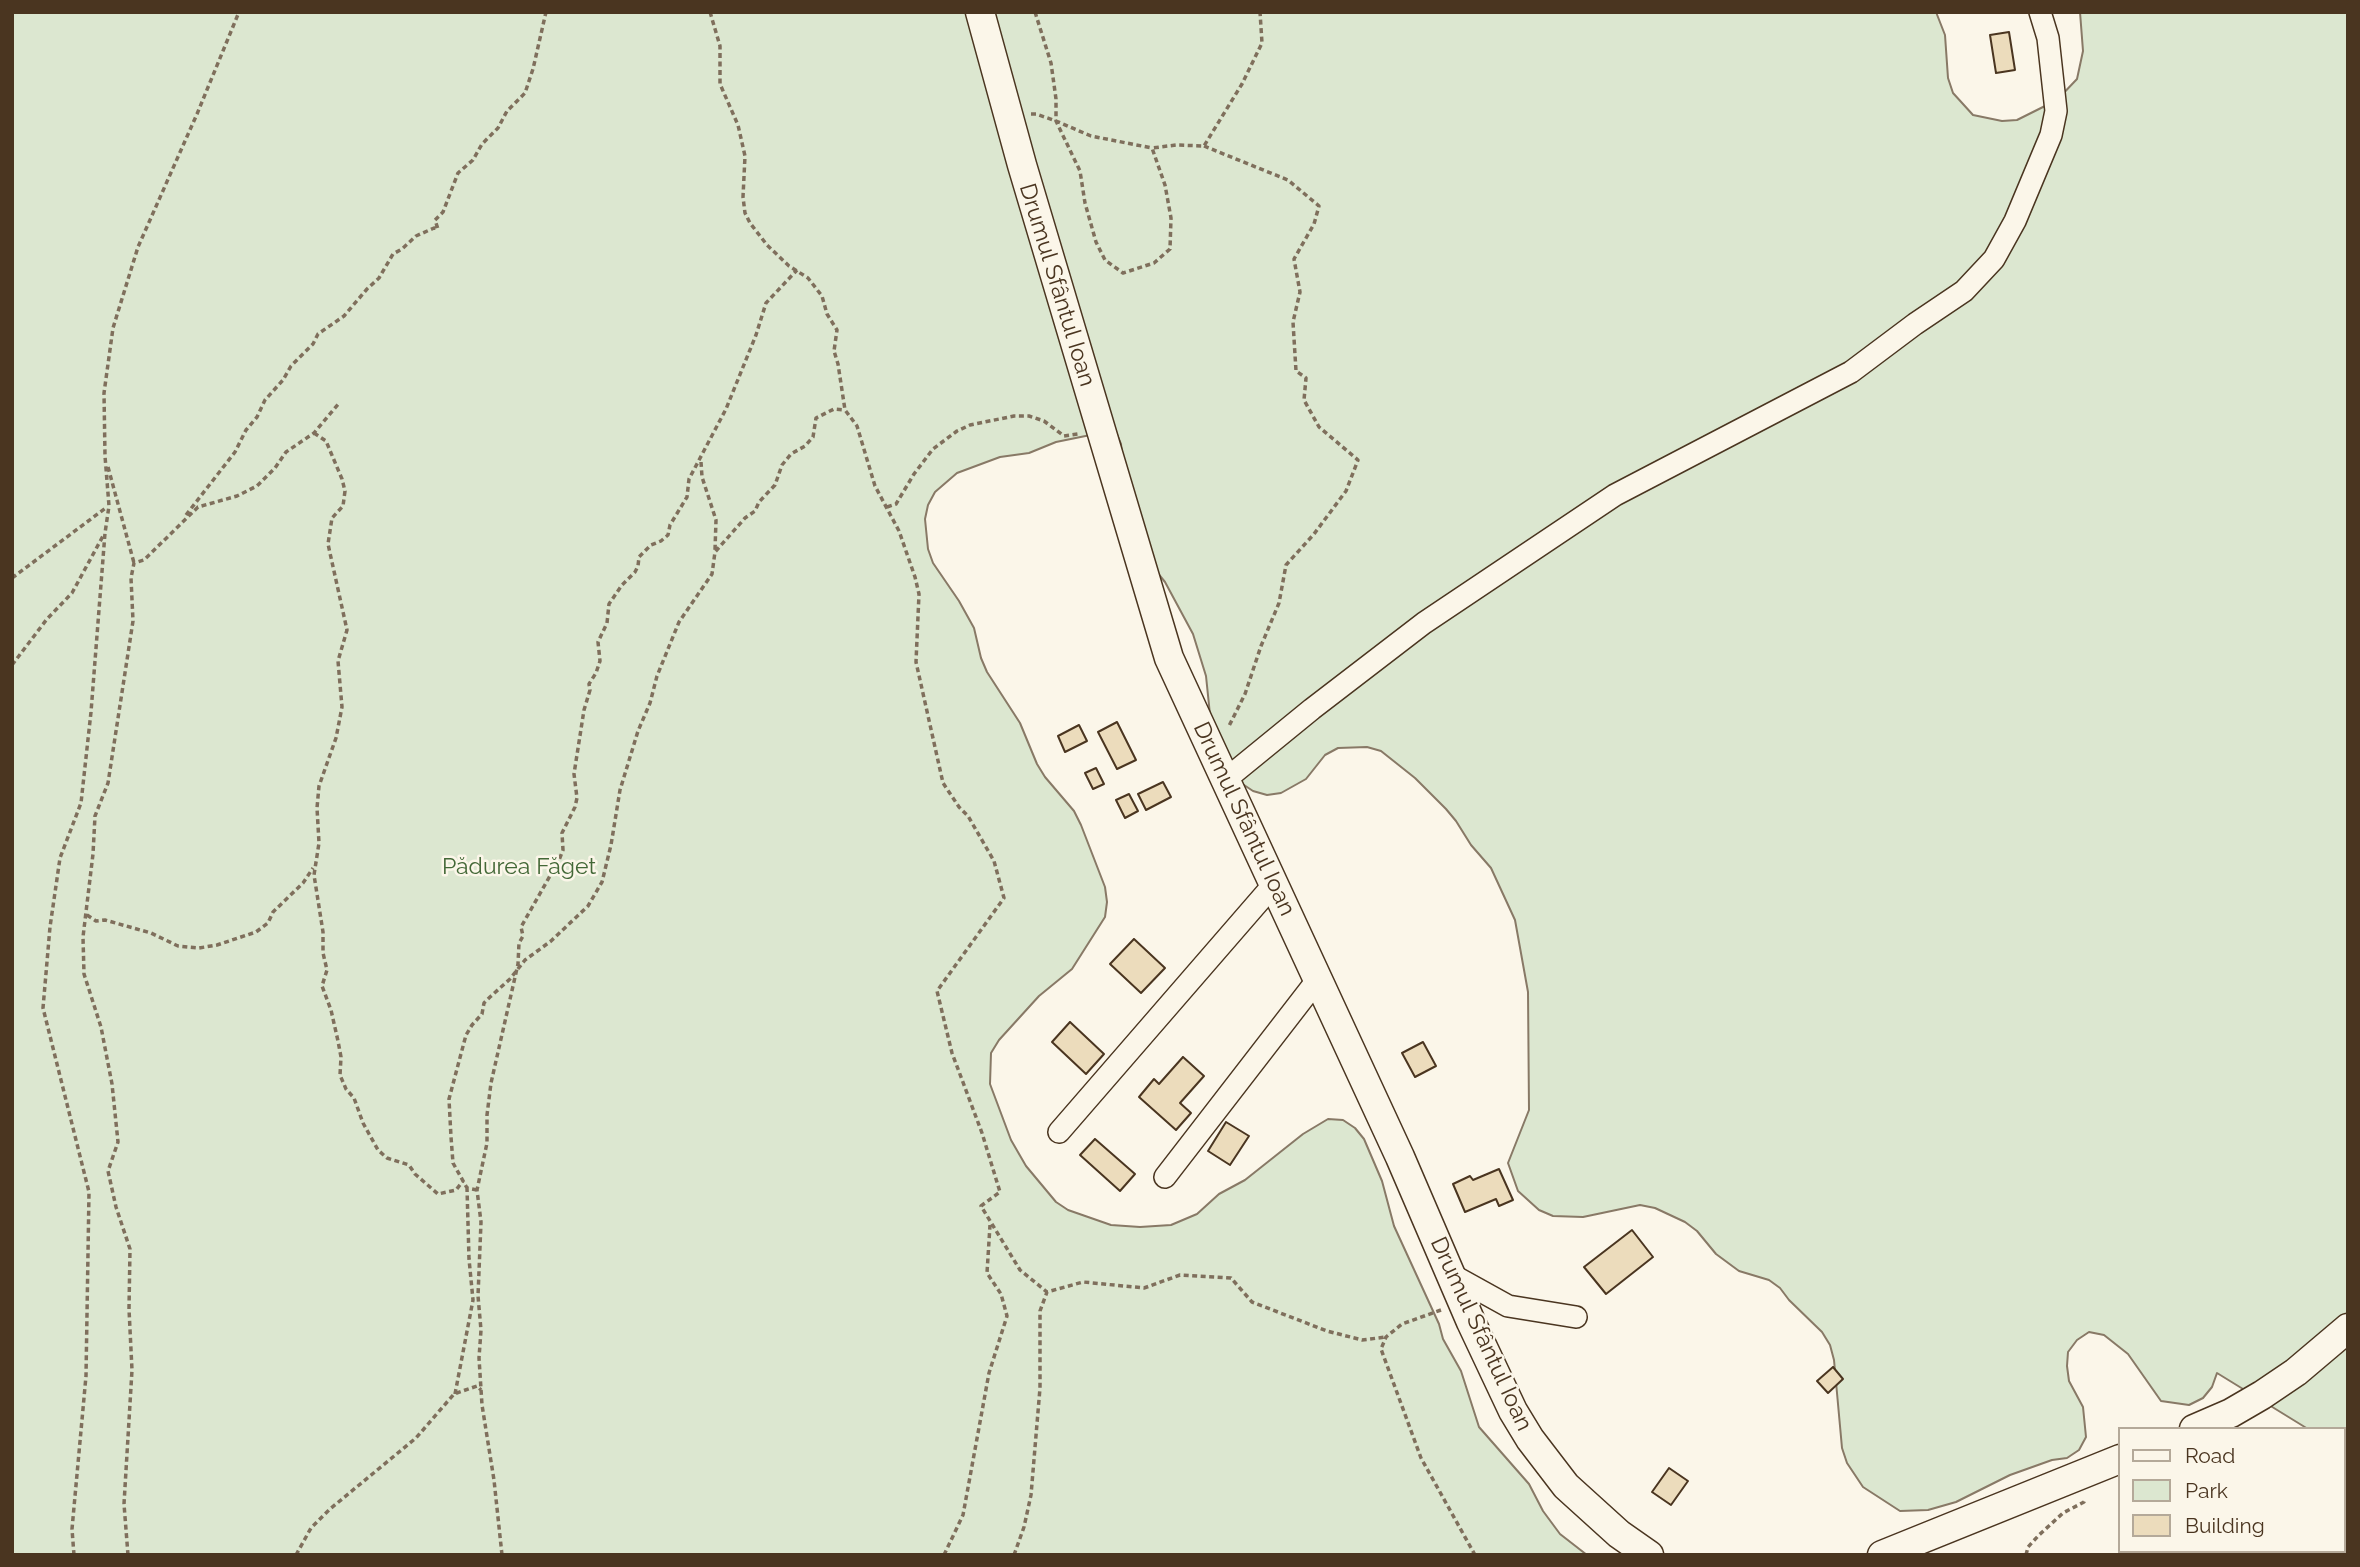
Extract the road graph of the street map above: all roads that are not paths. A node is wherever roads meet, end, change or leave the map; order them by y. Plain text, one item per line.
1 (980, 12) edge
2 (2040, 12) edge
3 (1226, 780) junction
4 (1274, 884) junction
5 (1318, 979) junction
6 (1059, 1132) dead end
7 (1166, 1177) dead end
8 (1452, 1275) junction
9 (1576, 1317) dead end
10 (2348, 1328) edge
11 (2199, 1427) edge
12 (2118, 1460) edge
13 (1649, 1555) edge
14 (1882, 1555) edge

1 - 3 main road, Drumul Sfântul Ioan
2 - 3 street
3 - 4 main road, Drumul Sfântul Ioan
4 - 5 main road, Drumul Sfântul Ioan
4 - 6 street
5 - 7 street
5 - 8 main road, Drumul Sfântul Ioan
8 - 9 street
8 - 13 main road, Drumul Sfântul Ioan
10 - 11 main road
12 - 14 main road

